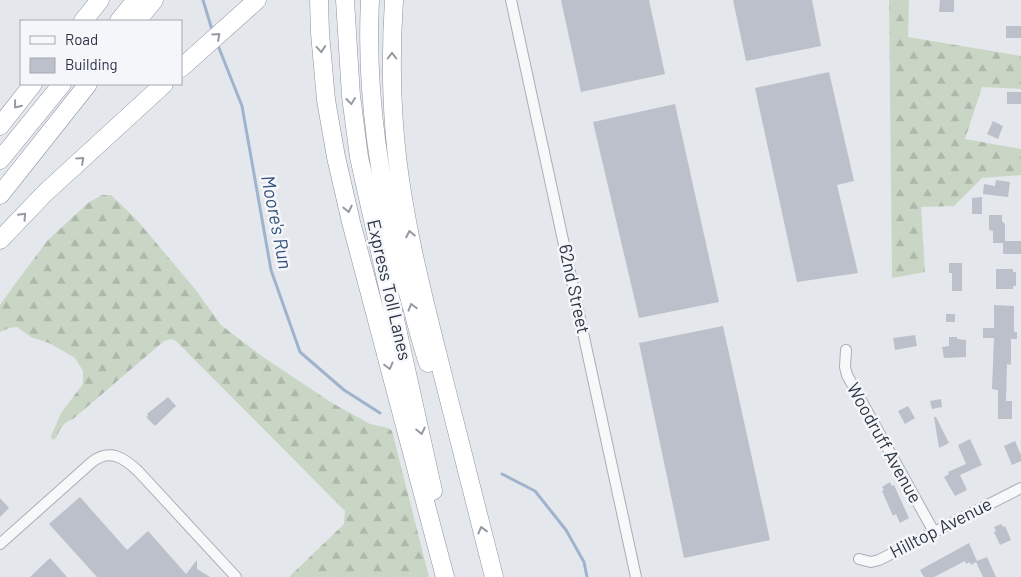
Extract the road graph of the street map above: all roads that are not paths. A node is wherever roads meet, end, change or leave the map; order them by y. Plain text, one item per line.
1 (100, 0) edge
2 (136, 0) edge
3 (154, 0) edge
4 (257, 0) edge
5 (320, 0) edge
6 (345, 0) edge
7 (370, 0) edge
8 (394, 0) edge
9 (511, 0) edge
10 (84, 20) edge
11 (120, 20) edge
12 (139, 20) edge
13 (182, 67) edge
14 (32, 85) edge
15 (61, 85) edge
16 (73, 85) edge
17 (87, 85) edge
18 (163, 85) edge
19 (0, 126) edge
20 (0, 160) edge
21 (0, 178) edge
22 (0, 196) edge
23 (0, 240) edge
24 (846, 350) dead end
25 (458, 435) junction
26 (1021, 488) edge
27 (934, 532) junction
28 (0, 544) edge
29 (859, 559) dead end
30 (236, 577) edge
31 (445, 577) edge
32 (452, 577) edge
33 (494, 577) edge
34 (636, 577) edge

1 - 10 highway
2 - 11 highway
3 - 12 highway
13 -> 4 highway
5 -> 31 highway
6 -> 32 highway, Express Toll Lanes
25 -> 7 highway, Express Toll Lanes
25 -> 8 highway
9 - 34 street, 62nd Street
14 -> 19 highway
15 - 20 highway
16 - 21 highway
17 - 22 highway
23 -> 18 highway
24 - 27 street, Woodruff Avenue
33 -> 25 highway
26 - 27 street, Hilltop Avenue
27 - 29 street, Hilltop Avenue
28 - 30 street

